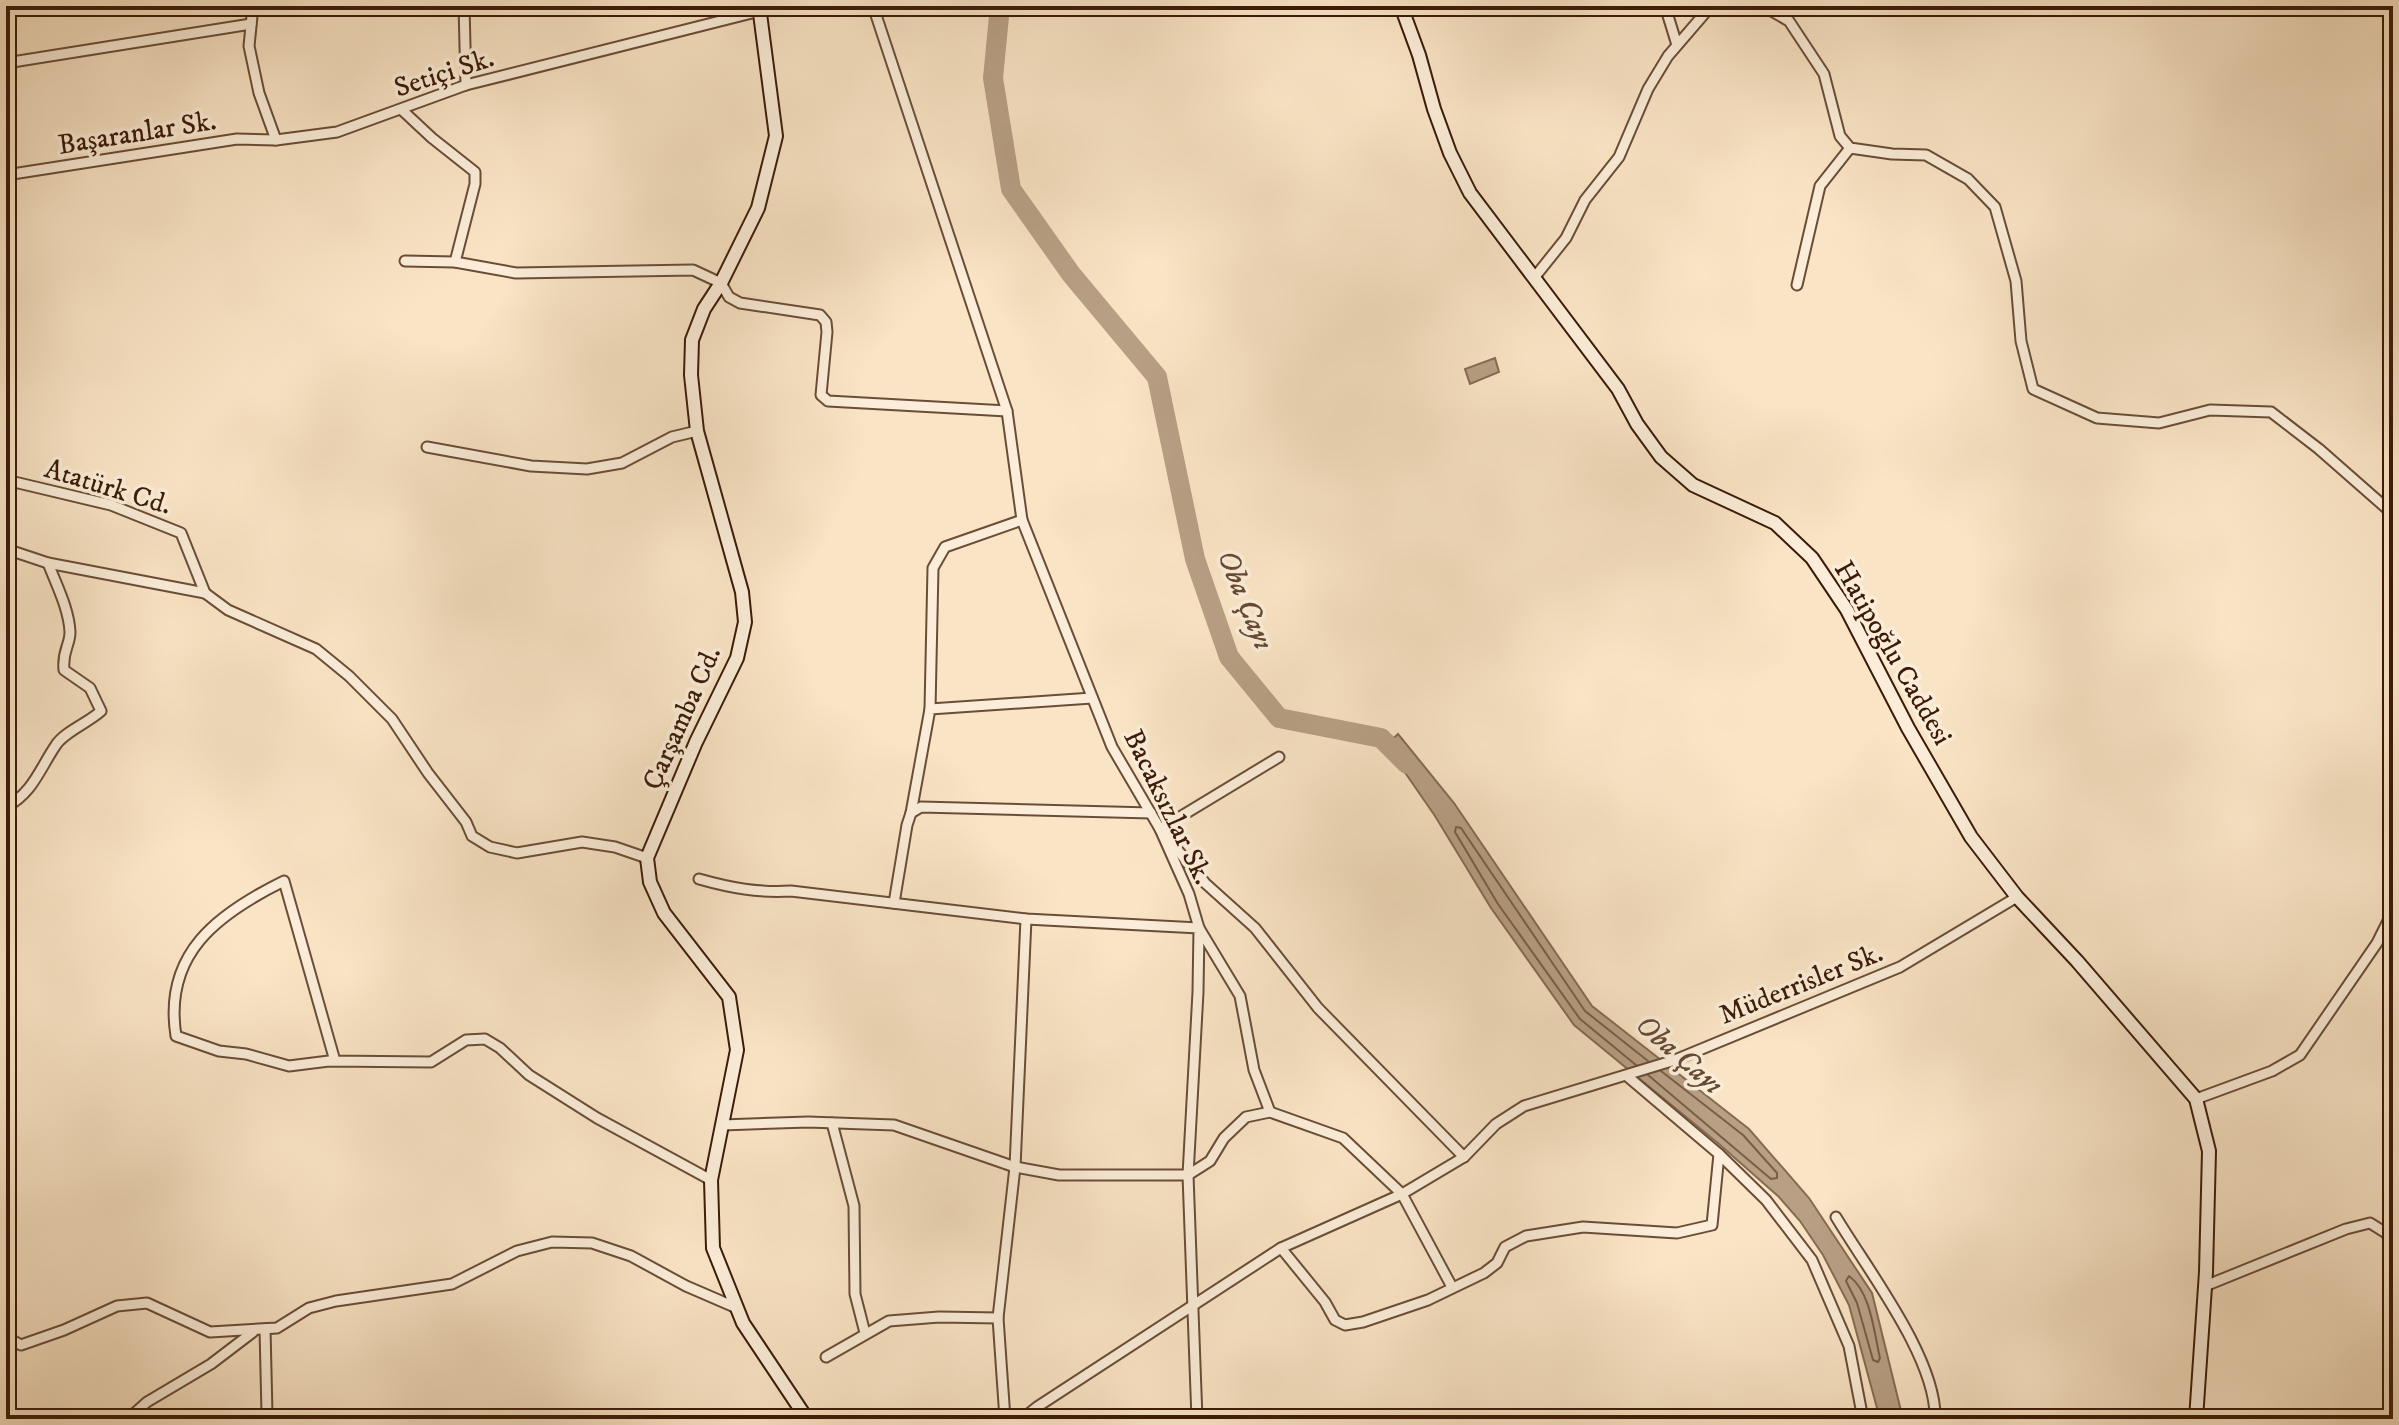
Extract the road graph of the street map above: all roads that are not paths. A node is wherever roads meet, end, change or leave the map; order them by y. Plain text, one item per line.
1 (253, 6) edge
2 (464, 6) edge
3 (873, 6) edge
4 (1401, 6) edge
5 (1665, 6) edge
6 (1711, 6) edge
7 (1763, 6) edge
8 (760, 8) edge
9 (251, 24) junction
10 (1677, 45) junction
11 (6, 63) edge
12 (466, 85) junction
13 (402, 110) junction
14 (276, 140) junction
15 (1850, 148) junction
16 (6, 175) edge
17 (405, 261) dead end
18 (455, 262) junction
19 (1534, 278) junction
20 (721, 283) junction
21 (1797, 285) dead end
22 (1007, 411) junction
23 (697, 431) junction
24 (427, 447) dead end
25 (6, 480) edge
26 (2393, 514) edge
27 (1022, 520) junction
28 (6, 549) edge
29 (48, 563) junction
30 (205, 593) junction
31 (1092, 698) junction
32 (930, 709) junction
33 (1279, 757) dead end
34 (6, 807) edge
35 (911, 813) junction
36 (1151, 813) junction
37 (1160, 829) junction
38 (647, 858) junction
39 (699, 879) dead end
40 (2017, 897) junction
41 (894, 903) junction
42 (2393, 911) edge
43 (1026, 919) junction
44 (1199, 928) junction
45 (335, 1061) junction
46 (1627, 1076) junction
47 (2196, 1099) junction
48 (1270, 1112) junction
49 (832, 1123) junction
50 (722, 1125) junction
51 (1719, 1154) junction
52 (1464, 1157) junction
53 (1015, 1167) junction
54 (1188, 1175) junction
55 (711, 1180) junction
56 (1402, 1194) junction
57 (1836, 1217) dead end
58 (2393, 1244) edge
59 (1281, 1248) junction
60 (2205, 1286) junction
61 (1452, 1287) junction
62 (1192, 1306) junction
63 (737, 1308) junction
64 (998, 1318) junction
65 (260, 1330) junction
66 (865, 1333) junction
67 (6, 1337) edge
68 (826, 1357) dead end
69 (128, 1419) edge
70 (264, 1419) edge
71 (807, 1419) edge
72 (1005, 1419) edge
73 (1022, 1419) edge
74 (1197, 1419) edge
75 (1863, 1419) edge
76 (1935, 1419) edge
77 (2196, 1419) edge

1 - 9 street
2 - 12 street
3 - 22 street, Bacaksızlar Sk.
4 - 19 street, Hatipoğlu Caddesi
5 - 10 street
6 - 10 street
7 - 15 street
8 - 12 street, Setiçi Sk.
8 - 20 street, Çarşamba Cd.
9 - 11 street
9 - 14 street
10 - 19 street
12 - 13 street, Setiçi Sk.
13 - 14 street, Setiçi Sk.
13 - 18 street
14 - 16 street, Başaranlar Sk.
15 - 21 street
15 - 26 street
17 - 18 street
18 - 20 street
19 - 40 street, Hatipoğlu Caddesi
20 - 22 street
20 - 23 street, Çarşamba Cd.
22 - 27 street, Bacaksızlar Sk.
23 - 24 street
23 - 38 street, Çarşamba Cd.
25 - 30 street, Atatürk Cd.
27 - 31 street, Bacaksızlar Sk.
27 - 32 street
28 - 29 street
29 - 30 street
29 - 34 street
30 - 38 street
31 - 32 street
31 - 36 street, Bacaksızlar Sk.
32 - 35 street
33 - 37 street
35 - 36 street
35 - 41 street
36 - 37 street, Bacaksızlar Sk.
37 - 44 street, Bacaksızlar Sk.
37 - 52 street
38 - 50 street
39 - 41 street
40 - 46 street, Müderrisler Sk.
40 - 47 street, Hatipoğlu Caddesi
41 - 43 street
42 - 47 street
43 - 44 street
43 - 53 street
44 - 48 street, Bacaksızlar Sk.
44 - 54 street
45 - 45 street
45 - 55 street
46 - 51 street
46 - 52 street, Müderrisler Sk.
47 - 60 street
48 - 54 street
48 - 56 street
49 - 50 street
49 - 53 street
49 - 66 street
50 - 55 street
51 - 61 street
51 - 75 street
52 - 56 street, Müderrisler Sk.
53 - 54 street
53 - 64 street
54 - 62 street
55 - 63 street
56 - 59 street, Müderrisler Sk.
56 - 61 street
57 - 76 street
58 - 60 street
59 - 61 street
59 - 62 street, Müderrisler Sk.
60 - 77 street
62 - 73 street, Müderrisler Sk.
62 - 74 street
63 - 65 street
63 - 71 street
64 - 66 street
64 - 72 street
65 - 67 street
65 - 69 street
65 - 70 street
66 - 68 street

